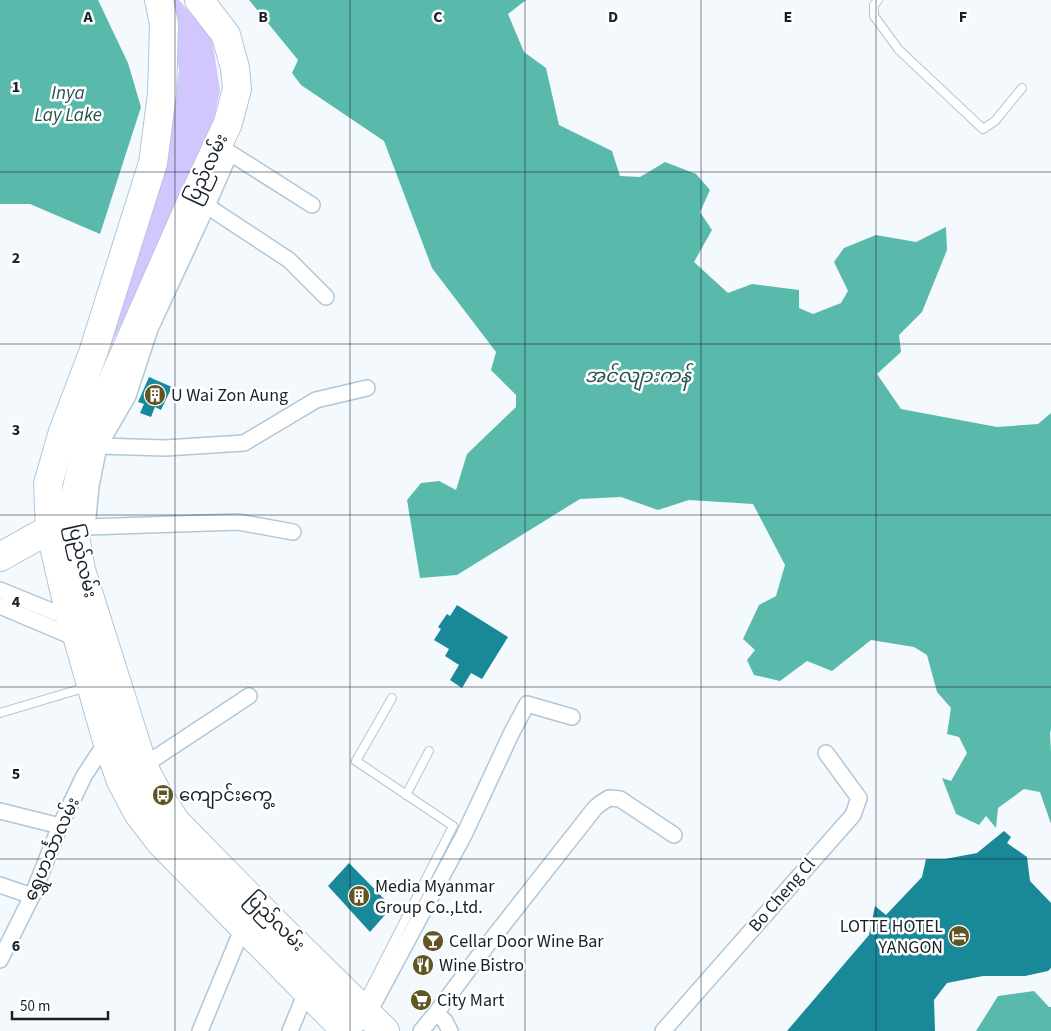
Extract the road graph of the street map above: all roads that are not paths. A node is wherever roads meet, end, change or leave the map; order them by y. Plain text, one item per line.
1 (159, 0) edge
2 (199, 0) edge
3 (878, 0) edge
4 (1022, 88) dead end
5 (312, 205) dead end
6 (198, 207) junction
7 (326, 297) dead end
8 (367, 388) dead end
9 (99, 446) junction
10 (50, 529) junction
11 (292, 532) dead end
12 (0, 557) edge
13 (0, 590) edge
14 (0, 606) edge
15 (81, 624) junction
16 (91, 686) junction
17 (249, 696) dead end
18 (392, 698) dead end
19 (0, 713) edge
20 (572, 717) dead end
21 (107, 741) junction
22 (429, 751) dead end
23 (826, 753) dead end
24 (143, 766) junction
25 (406, 795) junction
26 (0, 811) edge
27 (60, 826) junction
28 (674, 835) dead end
29 (0, 885) edge
30 (32, 896) junction
31 (243, 927) junction
32 (0, 960) edge
33 (307, 990) junction
34 (436, 1013) junction
35 (366, 1021) edge
36 (200, 1031) edge
37 (290, 1031) edge
38 (346, 1031) edge
39 (421, 1031) edge
40 (450, 1031) edge
41 (663, 1031) edge

1 - 10 highway, ပြည်လမ်း
2 - 6 highway, ပြည်လမ်း
3 - 4 lane
5 - 6 street
6 - 7 street
6 - 9 street
6 - 15 highway, ပြည်လမ်း
8 - 9 street
9 - 11 street
10 - 12 highway
10 - 15 highway, ပြည်လမ်း
13 - 15 street
14 - 15 street
15 - 16 highway, ပြည်လမ်း
15 - 24 highway, ပြည်လမ်း
16 - 19 lane
16 - 21 highway, ပြည်လမ်း
17 - 24 street
18 - 25 lane
20 - 35 street
21 - 27 street, ရွှေဟင်္သာလမ်း
21 - 31 highway, ပြည်လမ်း
22 - 25 lane
23 - 41 street, Bo Cheng Cl
24 - 35 highway, ပြည်လမ်း
25 - 35 lane
26 - 27 street
27 - 30 street, ရွှေဟင်္သာလမ်း
28 - 34 street
29 - 30 street
30 - 32 street, ရွှေဟင်္သာလမ်း
31 - 33 highway, ပြည်လမ်း
31 - 36 street
33 - 37 street
33 - 38 highway, ပြည်လမ်း
34 - 39 street
34 - 40 street

